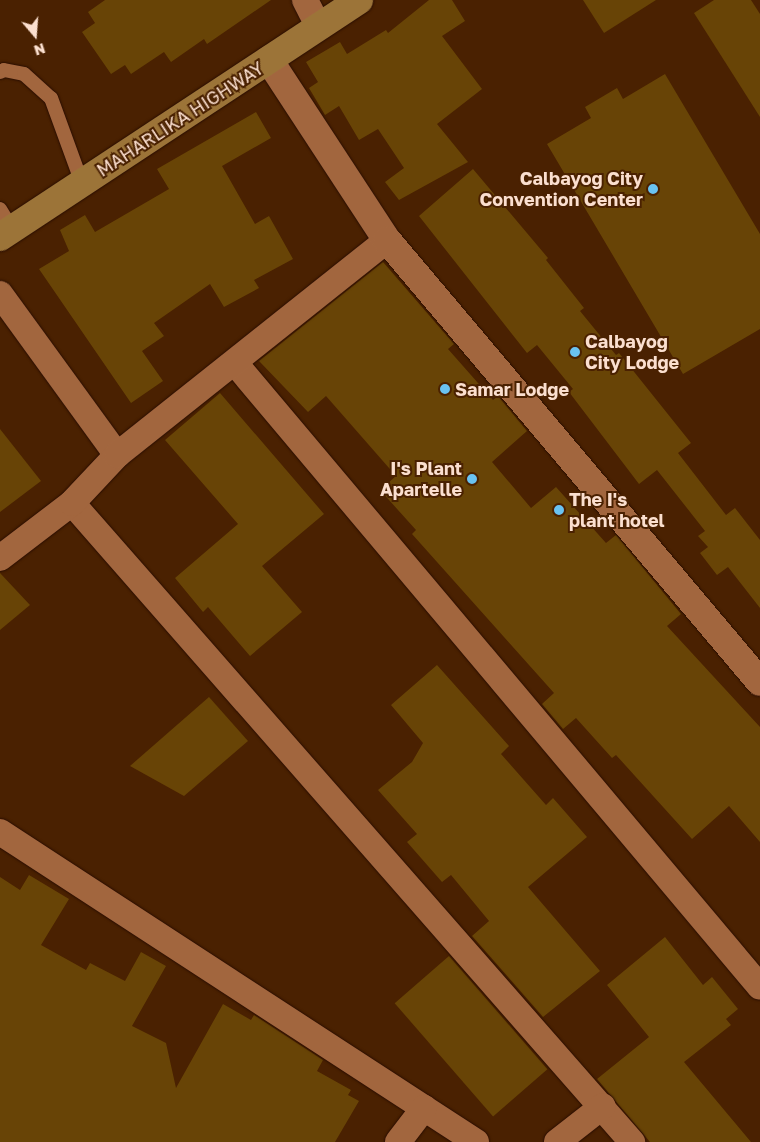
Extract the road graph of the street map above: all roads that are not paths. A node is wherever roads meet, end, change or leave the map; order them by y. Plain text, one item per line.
1 (305, 0) edge
2 (359, 0) edge
3 (319, 27) junction
4 (269, 60) junction
5 (0, 72) edge
6 (82, 183) junction
7 (4, 225) edge
8 (387, 240) junction
9 (0, 294) edge
10 (235, 363) junction
11 (117, 455) junction
12 (72, 503) junction
13 (0, 558) edge
14 (760, 682) edge
15 (0, 832) edge
16 (760, 987) edge
17 (603, 1106) junction
18 (424, 1108) junction
19 (398, 1142) edge
20 (476, 1142) edge
21 (557, 1142) edge
22 (632, 1142) edge

1 - 3 street
2 - 3 main road, MAHARLIKA HIGHWAY
3 - 4 main road, MAHARLIKA HIGHWAY
4 - 6 main road, MAHARLIKA HIGHWAY
4 - 8 street
5 - 6 lane
6 - 7 main road, MAHARLIKA HIGHWAY
8 - 10 street
8 - 14 street
9 - 11 street
10 - 11 street
10 - 16 street
11 - 12 street
12 - 13 street
12 - 17 street
15 - 18 street
17 - 21 street
17 - 22 street
18 - 19 street
18 - 20 street

